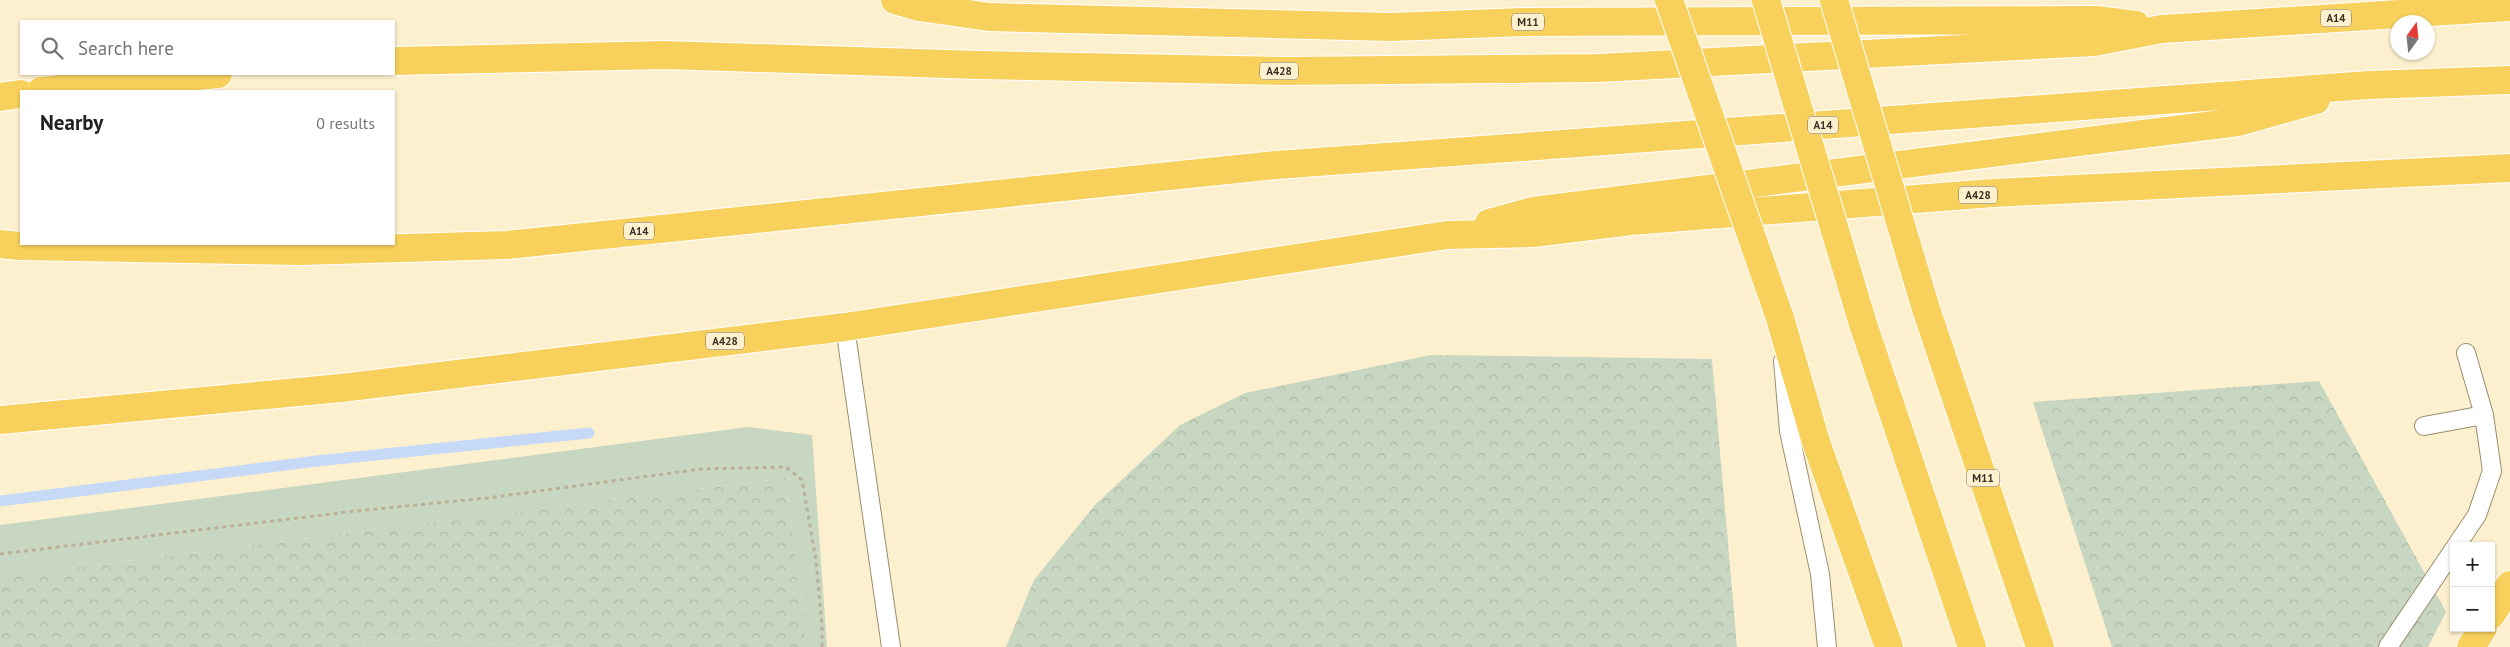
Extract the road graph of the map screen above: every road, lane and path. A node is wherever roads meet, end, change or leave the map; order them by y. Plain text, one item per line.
1 (895, 0) edge
2 (1669, 0) edge
3 (1766, 0) edge
4 (1834, 0) edge
5 (2510, 7) edge
6 (2162, 29) junction
7 (395, 62) edge
8 (208, 75) edge
9 (2510, 80) edge
10 (2369, 85) junction
11 (51, 90) edge
12 (20, 94) edge
13 (0, 97) edge
14 (2510, 168) edge
15 (1447, 235) junction
16 (0, 244) edge
17 (1780, 318) junction
18 (845, 327) junction
19 (2466, 353) dead end
20 (2484, 415) junction
21 (0, 420) edge
22 (2424, 426) dead end
23 (2459, 542) edge
24 (0, 554) edge
25 (2450, 555) edge
26 (2510, 585) edge
27 (2495, 609) edge
28 (2480, 632) edge
29 (822, 647) edge
30 (891, 647) edge
31 (1827, 647) edge
32 (1889, 647) edge
33 (1972, 647) edge
34 (2040, 647) edge
35 (2388, 647) edge
36 (2471, 647) edge

1 - 6 highway, M11
2 - 17 highway, bridge
3 - 33 highway, bridge
4 - 34 highway, M11, bridge
5 - 6 highway, A14
6 - 7 highway, A428
8 - 11 highway
9 - 10 highway, A14
10 - 15 highway, A428
10 - 16 highway, A14
12 - 13 highway
14 - 15 highway, A428
15 - 18 highway, A428
17 - 31 lane
17 - 32 highway
18 - 21 highway, A428
18 - 30 lane
19 - 20 lane
20 - 22 lane
20 - 23 lane
24 - 29 path
25 - 35 lane
26 - 27 highway
28 - 36 highway

